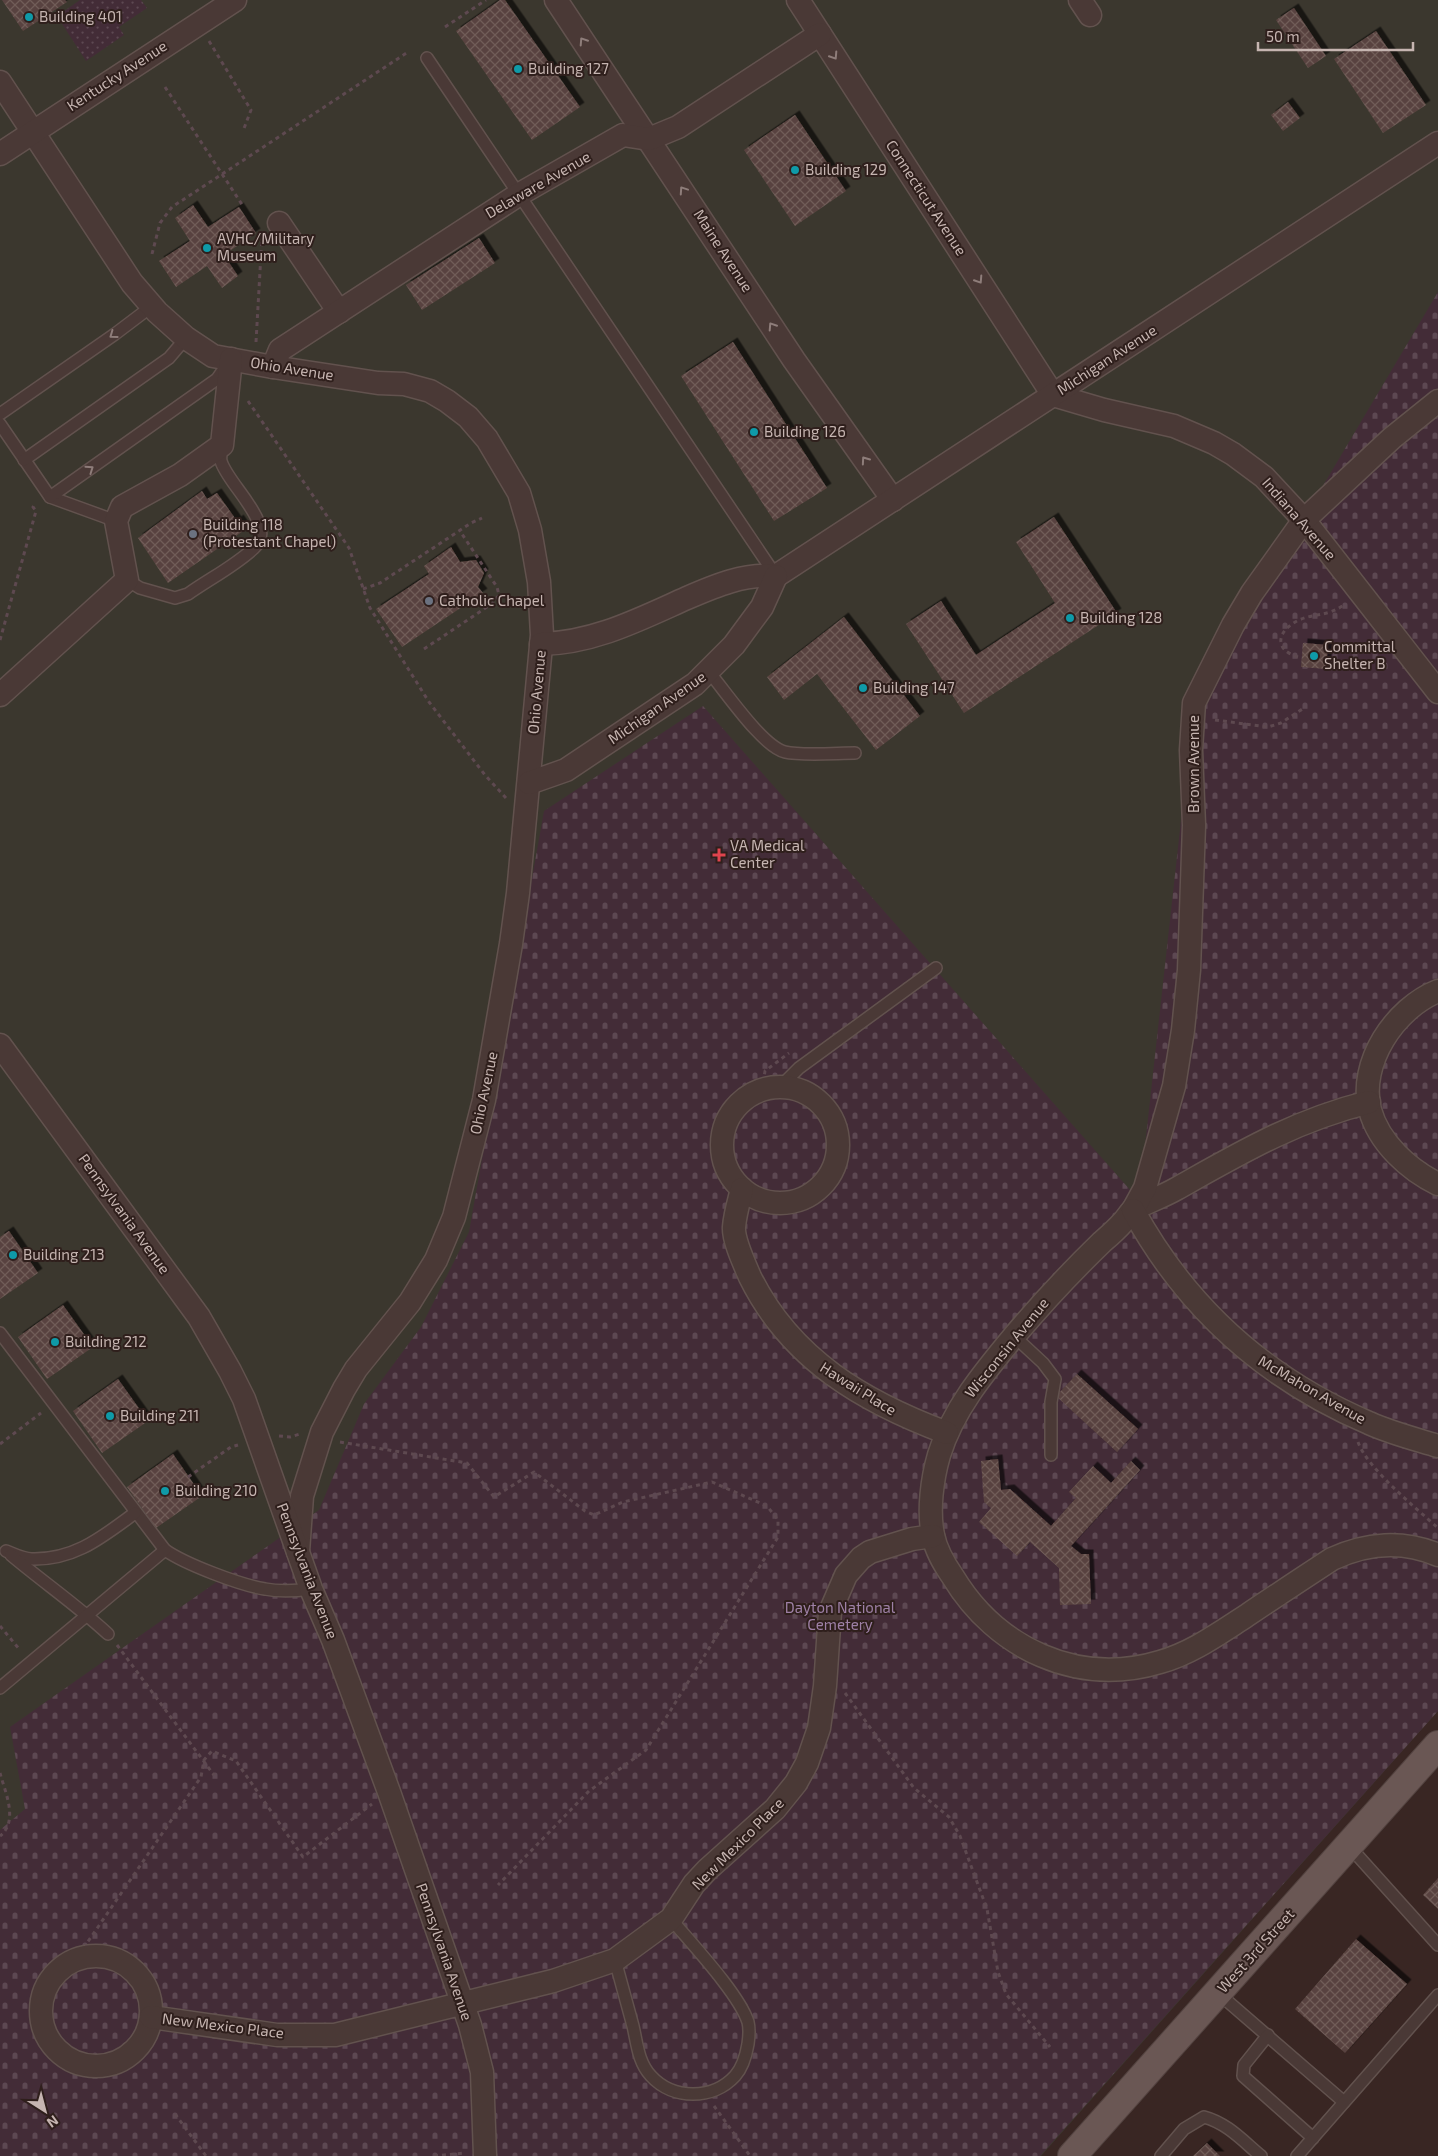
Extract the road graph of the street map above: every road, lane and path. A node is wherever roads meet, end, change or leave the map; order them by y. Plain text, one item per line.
1 (234, 0) edge
2 (486, 0) edge
3 (556, 0) edge
4 (798, 0) edge
5 (445, 27) dead end
6 (820, 34) junction
7 (408, 52) dead end
8 (217, 53) dead end
9 (427, 58) dead end
10 (0, 82) edge
11 (165, 87) dead end
12 (34, 131) junction
13 (243, 131) dead end
14 (649, 139) junction
15 (1438, 143) edge
16 (0, 154) edge
17 (222, 173) junction
18 (518, 195) junction
19 (243, 206) dead end
20 (270, 228) joint
21 (152, 254) dead end
22 (152, 306) junction
23 (339, 312) junction
24 (186, 338) junction
25 (256, 340) dead end
26 (231, 359) junction
27 (273, 367) junction
28 (1053, 395) junction
29 (246, 398) dead end
30 (1438, 401) edge
31 (0, 414) edge
32 (0, 424) edge
33 (222, 445) junction
34 (24, 460) junction
35 (50, 497) junction
36 (893, 500) junction
37 (33, 508) dead end
38 (482, 518) dead end
39 (1304, 520) junction
40 (116, 521) junction
41 (460, 531) junction
42 (776, 576) junction
43 (127, 580) junction
44 (363, 589) junction
45 (1361, 594) junction
46 (0, 640) edge
47 (541, 644) junction
48 (424, 649) dead end
49 (1298, 657) dead end
50 (709, 672) junction
51 (1438, 692) edge
52 (0, 695) edge
53 (1304, 708) dead end
54 (1192, 717) junction
55 (855, 753) dead end
56 (529, 783) junction
57 (508, 800) dead end
58 (936, 968) dead end
59 (1438, 991) edge
60 (0, 1044) edge
61 (780, 1087) junction
62 (1369, 1102) junction
63 (1438, 1184) edge
64 (742, 1189) junction
65 (1133, 1210) junction
66 (0, 1333) edge
67 (1014, 1336) junction
68 (48, 1409) dead end
69 (947, 1433) junction
70 (301, 1434) dead end
71 (271, 1435) dead end
72 (1357, 1440) dead end
73 (335, 1441) dead end
74 (243, 1443) dead end
75 (0, 1444) edge
76 (1438, 1446) edge
77 (1051, 1456) dead end
78 (188, 1476) dead end
79 (135, 1513) junction
80 (1438, 1528) edge
81 (933, 1536) junction
82 (3, 1549) edge
83 (165, 1550) junction
84 (298, 1552) junction
85 (1438, 1555) edge
86 (311, 1589) junction
87 (88, 1615) junction
88 (0, 1626) edge
89 (108, 1634) joint
90 (31, 1662) junction
91 (826, 1686) junction
92 (0, 1688) edge
93 (1438, 1745) edge
94 (204, 1760) junction
95 (0, 1773) edge
96 (214, 1774) dead end
97 (389, 1792) junction
98 (0, 1836) edge
99 (1349, 1846) junction
100 (498, 1885) dead end
101 (671, 1918) junction
102 (1438, 1945) edge
103 (85, 1958) junction
104 (615, 1960) junction
105 (1218, 1993) junction
106 (1438, 1995) edge
107 (462, 2003) junction
108 (151, 2017) junction
109 (1268, 2035) junction
110 (1050, 2047) dead end
111 (704, 2093) junction
112 (1344, 2102) junction
113 (175, 2114) dead end
114 (1313, 2138) junction
115 (485, 2154) edge
116 (206, 2156) edge
117 (434, 2156) edge
118 (750, 2156) edge
119 (1072, 2156) edge
120 (1161, 2156) edge
121 (1260, 2156) edge
122 (1297, 2156) edge

1 - 12 street, Kentucky Avenue
2 - 5 path
14 -> 3 street, Maine Avenue
4 - 6 street, Connecticut Avenue
6 - 14 street
6 -> 28 street, Connecticut Avenue
7 - 17 path
8 - 13 path
9 - 18 lane
10 - 12 street, Ohio Avenue
11 - 17 path
12 - 16 street, Kentucky Avenue
12 - 22 street, Ohio Avenue
14 - 18 street, Delaware Avenue
36 -> 14 street, Maine Avenue
15 - 28 street, Michigan Avenue
17 - 19 path
17 - 21 path
18 - 23 street, Delaware Avenue
18 - 42 lane
20 - 23 street
20 - 25 path
22 - 24 street, Ohio Avenue
22 -> 31 lane
23 - 27 street, Delaware Avenue
24 - 26 street, Ohio Avenue
24 - 34 lane
26 - 27 street, Ohio Avenue
26 - 33 street
35 -> 26 lane
27 - 47 street, Ohio Avenue
28 - 36 street, Michigan Avenue
28 - 39 street, Indiana Avenue
29 - 44 path
30 - 39 street, Brown Avenue
32 - 34 lane
33 - 40 street
33 - 43 lane
34 - 35 lane
35 - 40 lane
36 - 42 street, Michigan Avenue
37 - 46 path
38 - 41 path
39 - 45 street, Indiana Avenue
39 - 54 street, Brown Avenue
40 - 43 street
41 - 44 path
41 - 48 path
42 - 47 street
42 - 50 street, Michigan Avenue
43 - 52 street
44 - 57 path
45 - 49 path
45 - 51 street, Indiana Avenue
47 - 56 street, Ohio Avenue
50 - 55 lane
50 - 56 street, Michigan Avenue
53 - 54 path
54 - 65 street, Brown Avenue
56 - 84 street, Ohio Avenue
58 - 61 lane
59 - 62 street
60 - 84 street, Pennsylvania Avenue
61 - 64 street
61 - 64 street
62 - 63 street
62 - 65 street, Wisconsin Avenue
64 - 69 street, Hawaii Place
65 - 67 street, Wisconsin Avenue
65 - 76 street, McMahon Avenue
66 - 79 lane
67 - 69 street, Wisconsin Avenue
67 - 77 lane
68 - 75 path
69 - 81 street, Wisconsin Avenue
70 - 71 path
72 - 80 path
73 - 100 path
74 - 78 path
79 - 82 lane
79 - 83 lane
81 - 85 street, Wisconsin Avenue
81 - 91 street, New Mexico Place
82 - 87 lane
83 - 86 lane
83 - 87 lane
84 - 86 street, Pennsylvania Avenue
86 - 97 street, Pennsylvania Avenue
87 - 89 lane
87 - 90 lane
88 - 90 path
89 - 94 path
90 - 92 lane
91 - 101 street, New Mexico Place
91 - 110 path
93 - 99 main road, West 3rd Street
94 - 96 path
94 - 97 path
94 - 103 path
95 - 98 path
97 - 107 street, Pennsylvania Avenue
99 - 102 lane
99 - 105 main road, West 3rd Street
101 - 104 street, New Mexico Place
101 - 111 lane
103 - 108 street, New Mexico Place
103 - 108 street, New Mexico Place
104 - 107 street, New Mexico Place
104 - 111 lane
105 - 109 lane
105 - 119 main road, West 3rd Street
106 - 112 lane
107 - 108 street, New Mexico Place
107 - 115 street, Pennsylvania Avenue
109 - 112 lane
109 - 114 lane
111 - 118 path
112 - 114 lane
113 - 116 path
114 - 122 lane
115 - 117 path
120 - 121 lane

